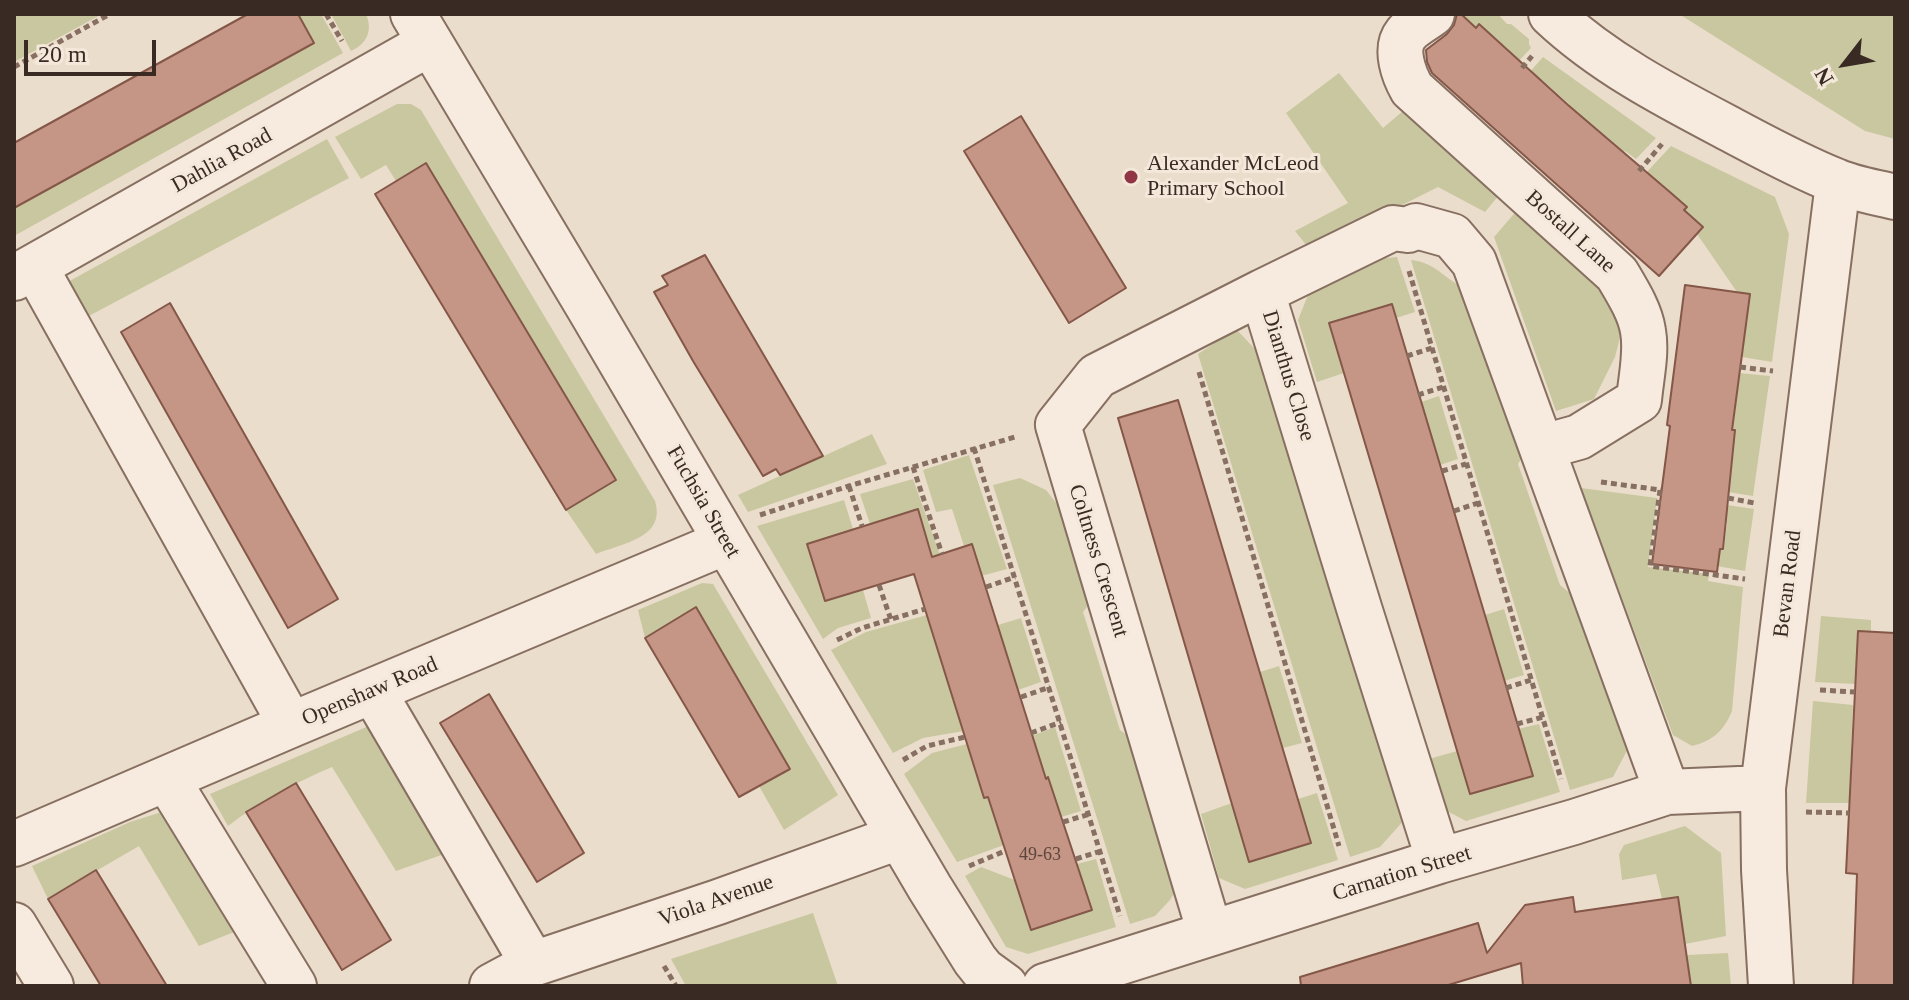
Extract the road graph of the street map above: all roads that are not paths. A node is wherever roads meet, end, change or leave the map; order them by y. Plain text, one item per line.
1 (1432, 14) edge
2 (1551, 14) edge
3 (422, 29) edge
4 (1838, 183) junction
5 (1895, 197) edge
6 (24, 273) edge
7 (1262, 292) junction
8 (1547, 461) junction
9 (723, 536) junction
10 (373, 691) junction
11 (291, 725) junction
12 (167, 779) junction
13 (1763, 788) junction
14 (1667, 792) junction
15 (899, 837) junction
16 (14, 844) edge
17 (1439, 861) junction
18 (14, 925) edge
19 (1210, 933) junction
20 (533, 964) junction
21 (1003, 985) edge
22 (51, 986) edge
23 (294, 986) edge
24 (492, 986) edge
25 (1045, 986) edge
26 (1771, 986) edge

1 - 8 street, Bostall Lane
2 - 4 street
3 - 6 street, Dahlia Road
3 - 9 street, Fuchsia Street
4 - 5 street
4 - 13 street, Bevan Road
6 - 11 street
7 - 8 street, Dianthus Close
7 - 17 street, Dianthus Close
7 - 19 street, Coltness Crescent
8 - 14 street, Dianthus Close
9 - 10 street, Openshaw Road
9 - 15 street, Fuchsia Street
10 - 11 street, Openshaw Road
10 - 20 street
11 - 12 street, Openshaw Road
12 - 16 street, Openshaw Road
12 - 23 street
13 - 14 street, Carnation Street
13 - 26 street, Bevan Road
14 - 17 street, Carnation Street
15 - 20 street, Viola Avenue
15 - 21 street, Fuchsia Street
17 - 19 street, Carnation Street
18 - 22 street
19 - 25 street, Carnation Street
20 - 24 street, Viola Avenue

